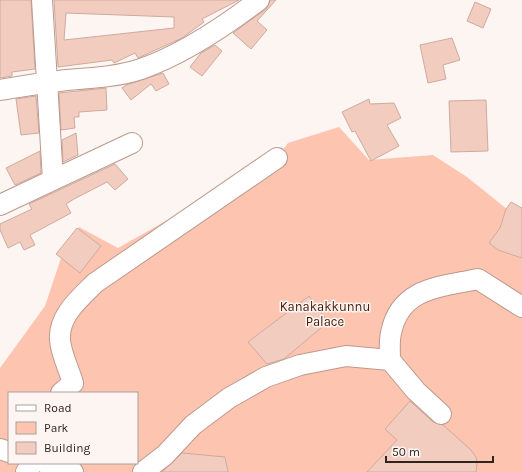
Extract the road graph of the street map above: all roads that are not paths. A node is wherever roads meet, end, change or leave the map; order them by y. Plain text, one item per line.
1 (42, 0) edge
2 (258, 0) edge
3 (47, 82) junction
4 (0, 90) edge
5 (132, 143) dead end
6 (277, 158) dead end
7 (53, 180) junction
8 (0, 205) edge
9 (522, 307) edge
10 (390, 360) junction
11 (62, 392) edge
12 (441, 414) dead end
13 (32, 464) edge
14 (48, 464) edge
15 (26, 472) edge
16 (73, 472) edge
17 (143, 472) edge

1 - 3 street
2 - 3 street
3 - 4 street
3 - 7 street
5 - 7 street
6 - 11 street
7 - 8 street
9 - 10 street
10 - 12 street
10 - 17 street
13 - 15 street
14 - 16 street

